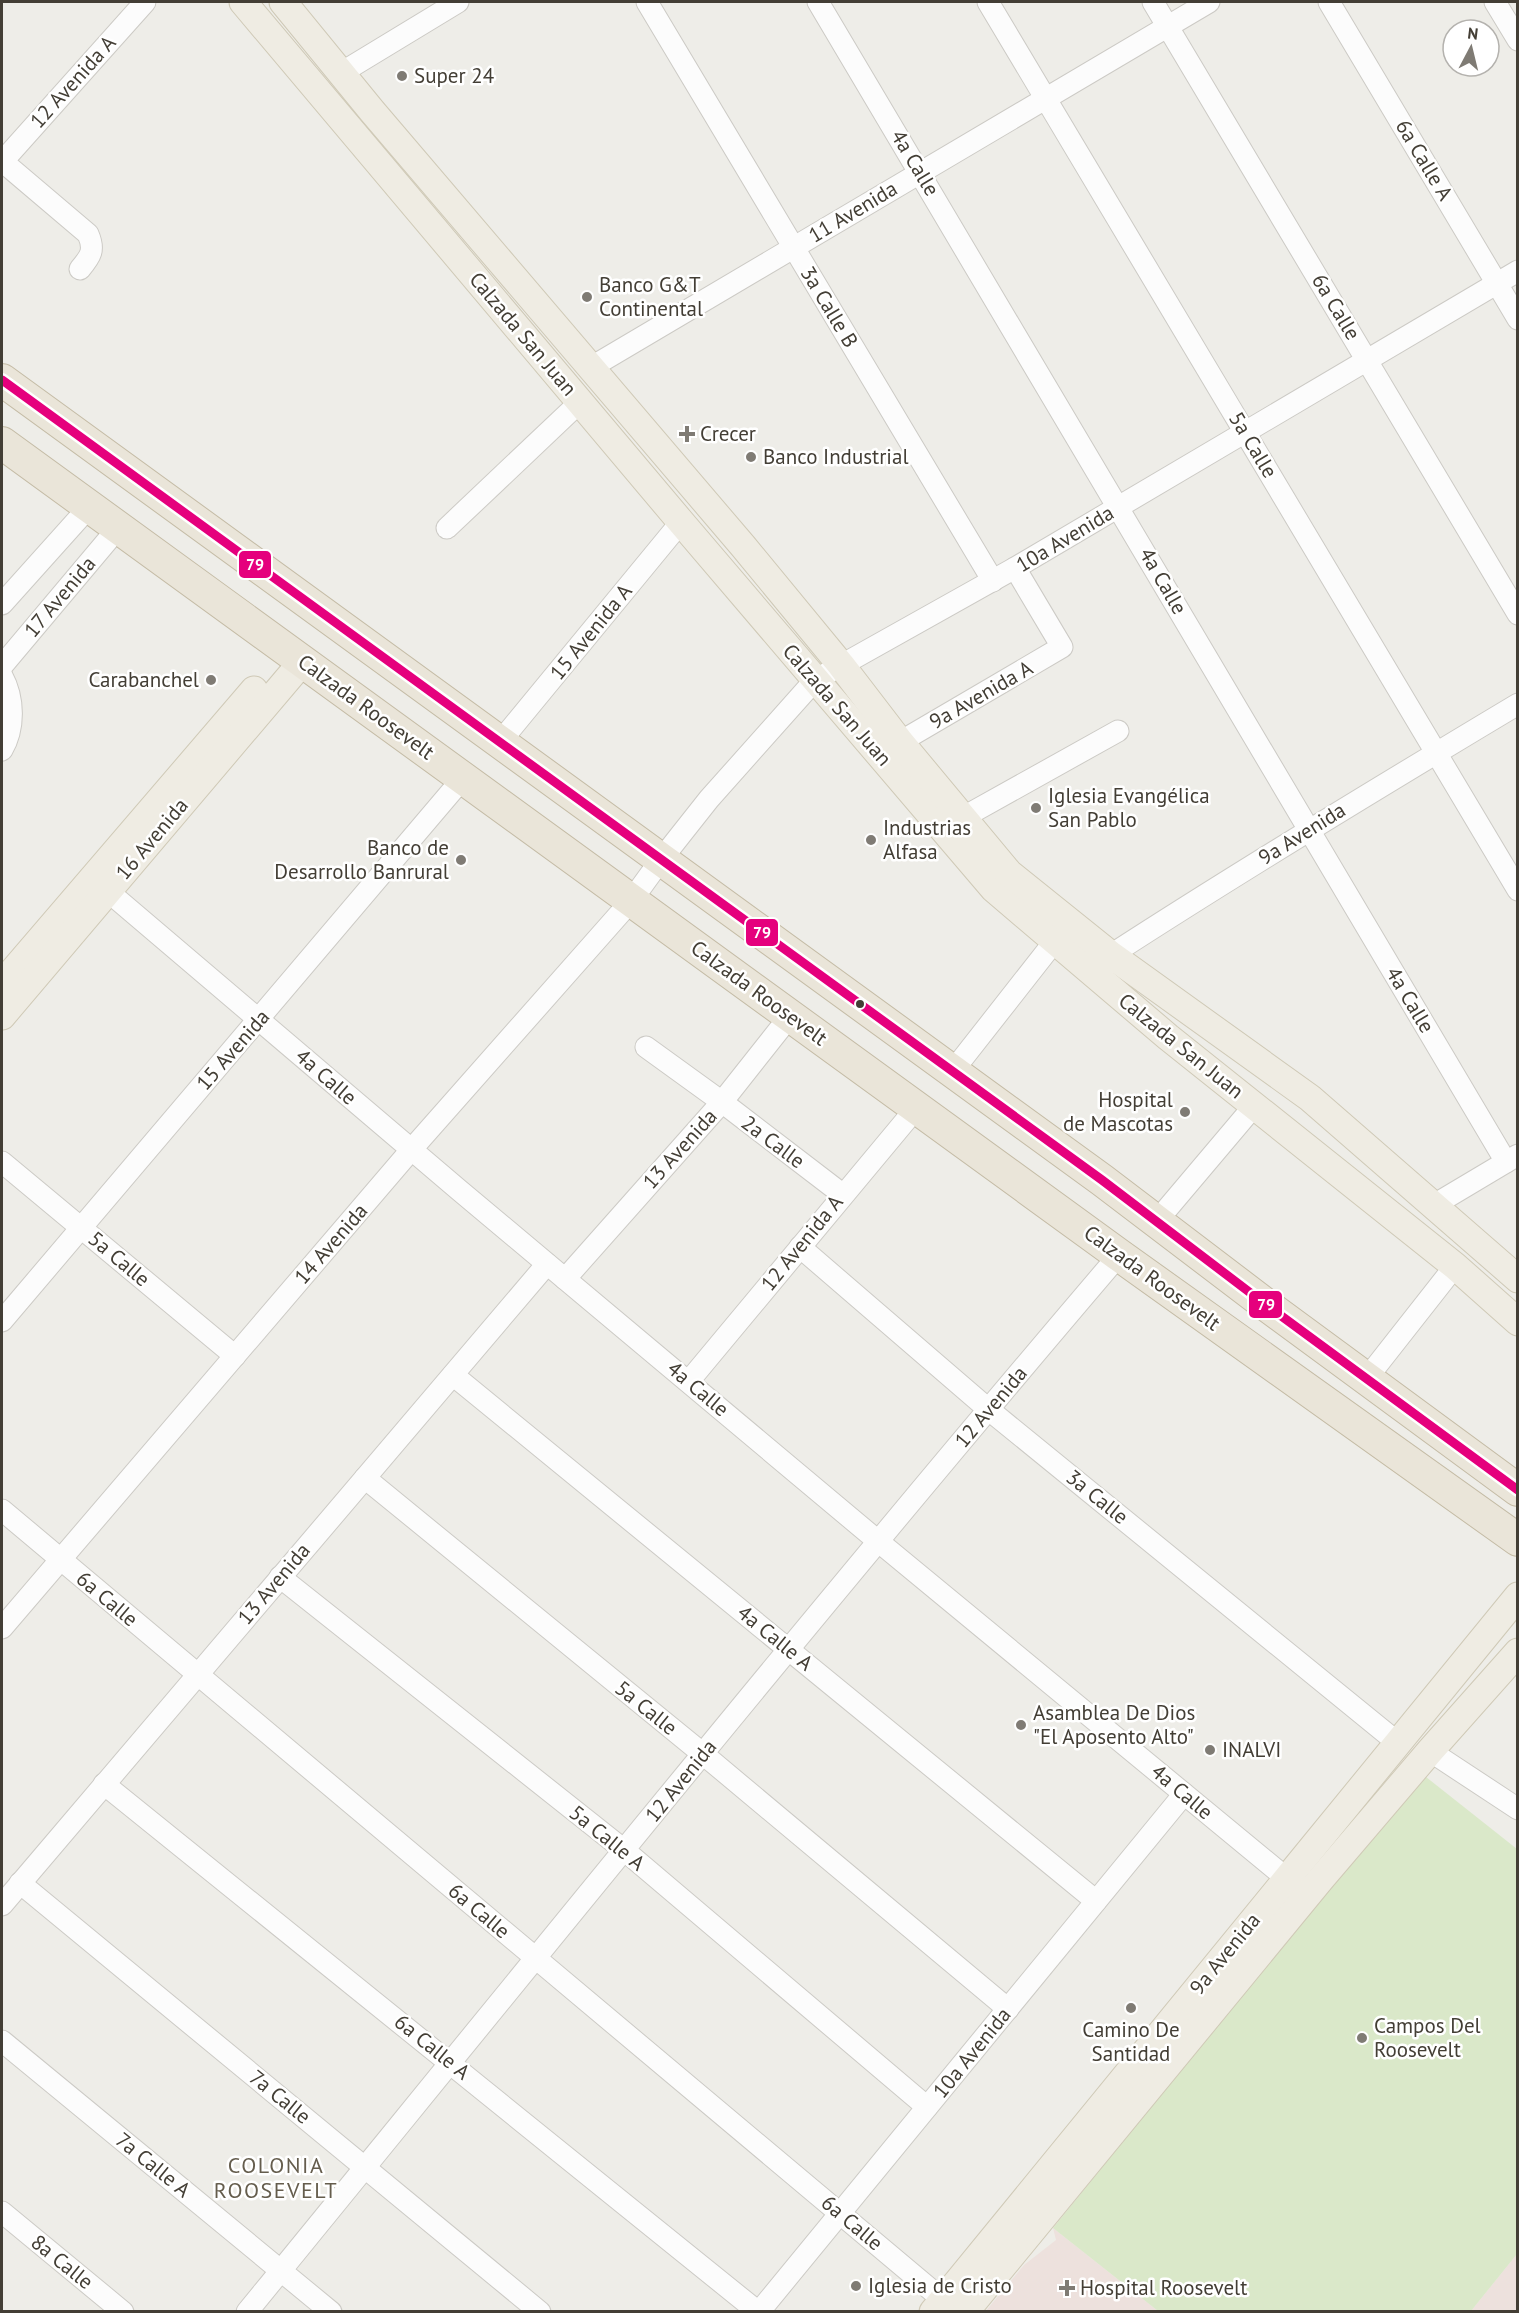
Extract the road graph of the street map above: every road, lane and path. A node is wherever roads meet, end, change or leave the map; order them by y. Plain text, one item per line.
1 (144, 2) edge
2 (243, 2) edge
3 (283, 2) edge
4 (458, 2) edge
5 (647, 2) edge
6 (818, 2) edge
7 (988, 2) edge
8 (1153, 2) edge
9 (1209, 2) edge
10 (1329, 2) edge
11 (1495, 2) edge
12 (1167, 26) junction
13 (1518, 40) edge
14 (341, 72) junction
15 (1045, 98) junction
16 (2, 161) edge
17 (920, 172) junction
18 (794, 247) junction
19 (80, 269) dead end
20 (1518, 271) edge
21 (1497, 283) junction
22 (1518, 319) edge
23 (1367, 360) junction
24 (590, 368) junction
25 (2, 380) edge
26 (580, 402) junction
27 (1245, 432) junction
28 (2, 443) edge
29 (89, 507) junction
30 (1119, 507) junction
31 (681, 522) junction
32 (118, 528) junction
33 (447, 528) dead end
34 (1015, 568) junction
35 (993, 581) junction
36 (2, 604) edge
37 (1518, 614) edge
38 (295, 656) junction
39 (842, 665) junction
40 (2, 666) edge
41 (2, 676) edge
42 (815, 680) junction
43 (1518, 704) edge
44 (1118, 731) dead end
45 (500, 742) junction
46 (900, 742) junction
47 (2, 750) edge
48 (1436, 753) junction
49 (463, 778) junction
50 (962, 818) junction
51 (1308, 829) junction
52 (660, 861) junction
53 (100, 884) junction
54 (1518, 890) edge
55 (631, 902) junction
56 (1054, 942) junction
57 (1104, 966) junction
58 (2, 984) edge
59 (2, 1016) edge
60 (790, 1016) junction
61 (259, 1020) junction
62 (646, 1047) dead end
63 (952, 1072) junction
64 (722, 1102) junction
65 (1254, 1106) junction
66 (917, 1107) junction
67 (411, 1150) junction
68 (1512, 1158) edge
69 (2, 1162) edge
70 (842, 1194) junction
71 (1434, 1205) junction
72 (1156, 1222) junction
73 (81, 1227) junction
74 (801, 1247) junction
75 (1119, 1255) junction
76 (548, 1264) junction
77 (1455, 1266) junction
78 (565, 1279) junction
79 (1518, 1279) edge
80 (2, 1321) edge
81 (1518, 1322) edge
82 (235, 1356) junction
83 (453, 1375) junction
84 (1367, 1378) junction
85 (689, 1381) junction
86 (988, 1409) junction
87 (365, 1478) junction
88 (1518, 1490) edge
89 (2, 1510) edge
90 (1518, 1540) edge
91 (879, 1542) junction
92 (60, 1559) junction
93 (280, 1577) junction
94 (1518, 1596) edge
95 (2, 1628) edge
96 (789, 1650) junction
97 (1518, 1652) edge
98 (198, 1674) junction
99 (1398, 1743) junction
100 (1430, 1751) junction
101 (703, 1754) junction
102 (104, 1784) junction
103 (1184, 1794) junction
104 (1518, 1809) edge
105 (624, 1850) junction
106 (1287, 1879) junction
107 (20, 1883) junction
108 (1307, 1896) junction
109 (1096, 1901) junction
110 (2, 1905) edge
111 (536, 1959) junction
112 (1008, 2009) junction
113 (2, 2041) edge
114 (451, 2062) junction
115 (927, 2107) junction
116 (365, 2167) junction
117 (2, 2212) edge
118 (840, 2213) junction
119 (281, 2270) junction
120 (950, 2309) edge
121 (123, 2312) edge
122 (247, 2312) edge
123 (331, 2312) edge
124 (540, 2312) edge
125 (759, 2312) edge

1 - 16 street, 12 Avenida A
2 - 26 main road, Calzada San Juan
3 - 14 main road, Calzada San Juan
4 - 14 street
5 - 18 street, 3a Calle B
6 - 17 street, 4a Calle
7 - 15 street, 5a Calle
8 - 12 street, 6a Calle
9 - 12 street, 11 Avenida
10 - 21 street, 6a Calle A
11 - 13 street
12 - 15 street, 11 Avenida
12 - 23 street, 6a Calle
14 - 24 main road, Calzada San Juan
15 - 17 street, 11 Avenida
15 - 27 street, 5a Calle
16 - 19 street
17 - 18 street, 11 Avenida
17 - 30 street, 4a Calle
18 - 24 street, 11 Avenida
18 - 35 street, 3a Calle B
20 - 21 street, 10a Avenida
21 - 22 street, 6a Calle A
21 - 23 street, 10a Avenida
23 - 27 street, 10a Avenida
23 - 37 street, 6a Calle
24 - 39 main road, Calzada San Juan
25 - 45 highway
26 - 31 main road, Calzada San Juan
26 - 33 street
27 - 30 street, 10a Avenida
27 - 48 street, 5a Calle
28 - 29 highway, Calzada Roosevelt
29 - 32 highway, Calzada Roosevelt
29 - 36 street
30 - 34 street, 10a Avenida
30 - 51 street, 4a Calle
31 - 42 main road, Calzada San Juan
31 - 45 street, 15 Avenida A
32 - 38 highway, Calzada Roosevelt
32 - 40 street, 17 Avenida
34 - 35 street, 10a Avenida
34 - 46 street, 9a Avenida A
35 - 39 street, 10a Avenida
38 - 49 highway, Calzada Roosevelt
38 - 53 main road, 16 Avenida
39 - 42 street, 10a Avenida
39 - 46 main road, Calzada San Juan
41 - 47 street
42 - 52 street, 10a Avenida
42 - 56 main road, Calzada San Juan
43 - 48 street, 9a Avenida
44 - 50 street
45 - 52 highway
46 - 50 main road, Calzada San Juan
48 - 51 street, 9a Avenida
48 - 54 street, 5a Calle
49 - 55 highway, Calzada Roosevelt
49 - 61 street, 15 Avenida
50 - 57 main road, Calzada San Juan
51 - 57 street, 9a Avenida
51 - 68 street, 4a Calle
52 - 55 street, 14 Avenida
52 - 63 highway
53 - 58 main road, 16 Avenida
53 - 59 main road, 16 Avenida
53 - 61 street, 4a Calle
55 - 60 highway, Calzada Roosevelt
55 - 67 street, 14 Avenida
56 - 57 main road, Calzada San Juan
56 - 63 street
57 - 65 main road, Calzada San Juan
57 - 71 main road, Calzada San Juan
60 - 64 street, 13 Avenida
60 - 66 highway, Calzada Roosevelt
61 - 67 street, 4a Calle
61 - 73 street, 15 Avenida
62 - 64 street, 2a Calle
63 - 72 highway
64 - 70 street, 2a Calle
64 - 78 street, 13 Avenida
65 - 72 street
65 - 77 main road, Calzada San Juan
66 - 70 street, 12 Avenida A
66 - 75 highway, Calzada Roosevelt
67 - 76 street, 4a Calle
67 - 82 street, 14 Avenida
68 - 71 street
69 - 73 street, 5a Calle
70 - 74 street, 12 Avenida A
71 - 79 main road, Calzada San Juan
72 - 84 highway
73 - 80 street, 15 Avenida
73 - 82 street, 5a Calle
74 - 85 street, 12 Avenida A
74 - 86 street, 3a Calle
75 - 86 street, 12 Avenida
75 - 90 highway, Calzada Roosevelt
76 - 78 street, 4a Calle
76 - 83 street, 13 Avenida
77 - 81 main road, Calzada San Juan
77 - 84 street
78 - 85 street, 4a Calle
82 - 92 street, 14 Avenida
83 - 87 street, 13 Avenida
83 - 96 street, 4a Calle A
84 - 88 highway
85 - 91 street, 4a Calle
86 - 91 street, 12 Avenida
86 - 99 street, 3a Calle
87 - 93 street, 13 Avenida
87 - 101 street, 5a Calle
89 - 92 street, 6a Calle
91 - 96 street, 12 Avenida
91 - 103 street, 4a Calle
92 - 95 street, 14 Avenida
92 - 98 street, 6a Calle
93 - 98 street, 13 Avenida
93 - 105 street, 5a Calle A
94 - 99 main road, 9a Avenida
96 - 101 street, 12 Avenida
96 - 109 street, 4a Calle A
97 - 100 main road, 9a Avenida
98 - 102 street, 13 Avenida
98 - 111 street, 6a Calle
99 - 106 main road, 9a Avenida
100 - 104 street
100 - 108 main road, 9a Avenida
101 - 105 street, 12 Avenida
101 - 112 street, 5a Calle
102 - 107 street, 13 Avenida
102 - 114 street, 6a Calle A
103 - 106 street, 4a Calle
103 - 109 street, 10a Avenida
105 - 111 street, 12 Avenida
105 - 115 street, 5a Calle A
106 - 108 street, 4a Calle
106 - 120 main road, 9a Avenida
107 - 110 street, 13 Avenida
107 - 116 street, 7a Calle
108 - 120 main road, 9a Avenida
109 - 112 street, 10a Avenida
111 - 114 street, 12 Avenida
111 - 118 street, 6a Calle
112 - 115 street, 10a Avenida
113 - 119 street, 7a Calle A
114 - 116 street, 12 Avenida
114 - 125 street, 6a Calle A
115 - 118 street, 10a Avenida
116 - 119 street, 12 Avenida
116 - 124 street, 7a Calle
117 - 121 street, 8a Calle
118 - 120 street, 6a Calle
118 - 125 street, 10a Avenida
119 - 122 street, 12 Avenida
119 - 123 street, 7a Calle A

